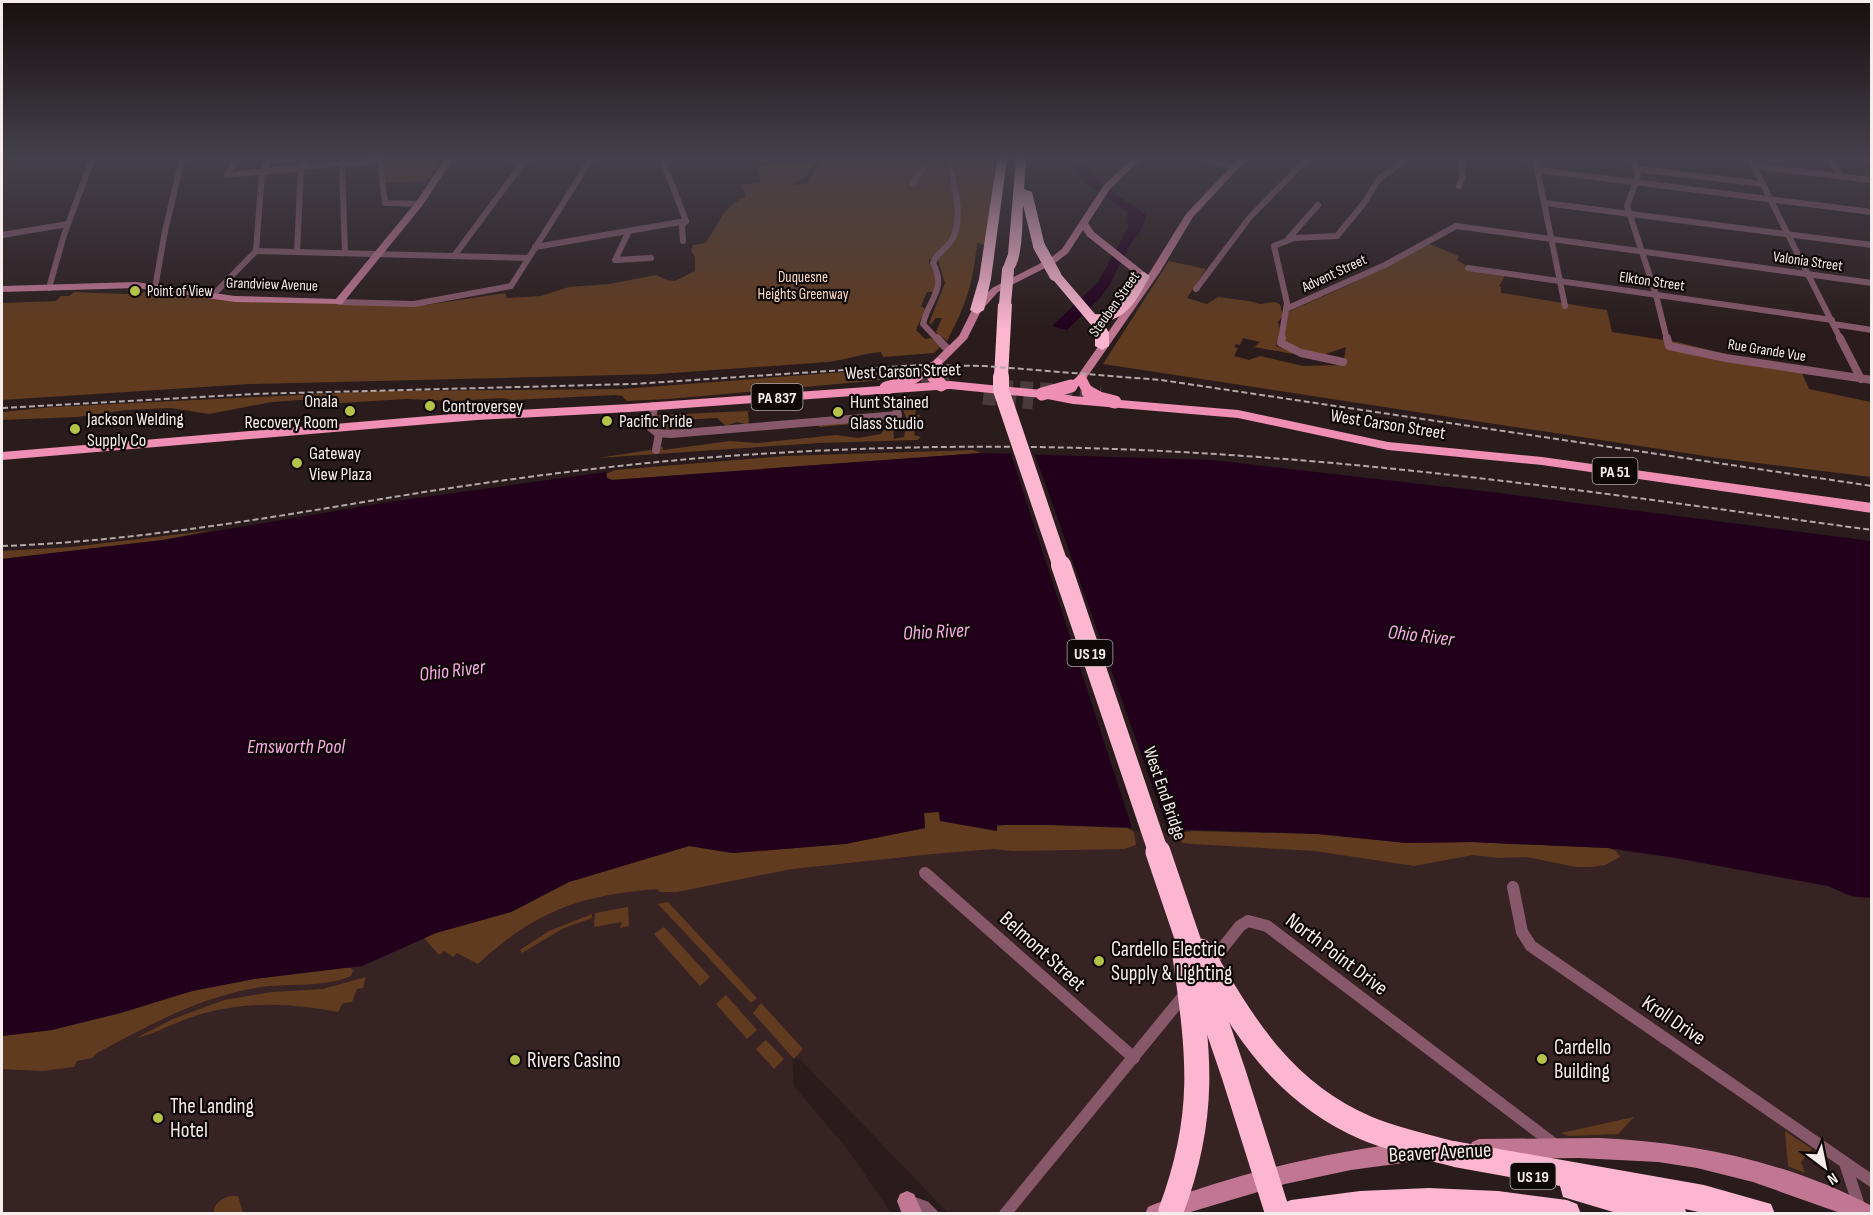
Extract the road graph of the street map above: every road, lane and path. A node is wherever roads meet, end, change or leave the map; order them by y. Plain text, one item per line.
1 (71, 216) edge
2 (169, 216) edge
3 (259, 216) edge
4 (299, 216) edge
5 (344, 216) edge
6 (409, 216) edge
7 (484, 216) edge
8 (556, 216) edge
9 (684, 216) edge
10 (956, 216) edge
11 (994, 216) edge
12 (1016, 216) edge
13 (1029, 216) edge
14 (1088, 216) edge
15 (1189, 216) edge
16 (1251, 216) edge
17 (1308, 216) edge
18 (1354, 216) edge
19 (1547, 216) edge
20 (1630, 216) edge
21 (1642, 216) edge
22 (1778, 216) edge
23 (686, 221) junction
24 (1083, 223) junction
25 (68, 224) junction
26 (1456, 226) joint
27 (629, 231) junction
28 (2, 235) edge
29 (1788, 235) junction
30 (1288, 238) junction
31 (683, 241) dead end
32 (1552, 241) junction
33 (1071, 242) junction
34 (1105, 244) junction
35 (1170, 245) junction
36 (1872, 245) edge
37 (536, 247) junction
38 (256, 251) junction
39 (297, 252) junction
40 (345, 253) junction
41 (1641, 253) junction
42 (378, 254) junction
43 (454, 256) junction
44 (528, 258) junction
45 (651, 258) dead end
46 (1126, 260) junction
47 (1153, 263) junction
48 (1468, 268) dead end
49 (1809, 275) junction
50 (1146, 277) junction
51 (1560, 281) junction
52 (1872, 283) edge
53 (48, 288) junction
54 (155, 288) junction
55 (2, 289) edge
56 (1196, 289) dead end
57 (1656, 295) junction
58 (212, 296) junction
59 (339, 302) junction
60 (1565, 306) dead end
61 (1287, 309) junction
62 (977, 310) junction
63 (1090, 317) junction
64 (1833, 322) junction
65 (1872, 330) edge
66 (1102, 346) junction
67 (949, 351) junction
68 (938, 362) junction
69 (1343, 362) dead end
70 (1862, 379) junction
71 (897, 380) tunnel mouth
72 (1872, 380) edge
73 (937, 381) junction
74 (1001, 383) junction
75 (1078, 384) junction
76 (886, 388) junction
77 (1101, 393) tunnel mouth
78 (983, 398) tunnel mouth
79 (1037, 398) junction
80 (1115, 402) junction
81 (895, 403) dead end
82 (668, 405) junction
83 (654, 406) junction
84 (580, 410) junction
85 (1315, 430) junction
86 (655, 433) junction
87 (1358, 440) junction
88 (656, 450) dead end
89 (2, 456) edge
90 (1872, 508) edge
91 (926, 873) dead end
92 (1513, 887) dead end
93 (1179, 915) junction
94 (1134, 1058) junction
95 (1558, 1148) junction
96 (1845, 1163) junction
97 (1872, 1181) edge
98 (1611, 1190) junction
99 (910, 1207) edge
100 (1863, 1212) edge
101 (1167, 1213) edge
102 (932, 1214) edge
103 (1005, 1214) edge
104 (1278, 1214) edge
105 (1291, 1214) edge
106 (1567, 1214) edge
107 (1673, 1214) edge
108 (1761, 1214) edge

1 - 25 street
2 - 54 street
3 - 38 street
4 - 39 street
5 - 40 street
6 - 42 main road
7 - 43 street
8 - 37 street
9 - 23 street
10 - 67 street
11 - 62 highway
12 - 74 highway, US 19, bridge
13 - 63 highway, bridge
14 - 24 main road
15 - 35 main road, Steuben Street
16 - 56 street
17 - 30 street
18 - 30 street
19 - 32 street
20 - 41 street
21 - 29 street
22 - 29 street
23 - 27 street
23 - 31 street
24 - 33 main road
24 - 34 main road
25 - 28 street
25 - 53 street
26 - 32 street, Valonia Street
26 - 61 street, Advent Street
27 - 37 street
27 - 45 street
29 - 36 street
29 - 49 street
30 - 61 street
32 - 41 street, Valonia Street
32 - 51 street
33 - 34 main road
33 - 62 main road
34 - 46 main road
35 - 47 main road, Steuben Street
35 - 50 main road, Steuben Street
37 - 44 street
38 - 39 street
38 - 58 street
39 - 40 street
40 - 42 street
41 - 49 street, Valonia Street
41 - 57 street
42 - 43 street
42 - 59 main road
43 - 44 street
44 - 59 street, Grandview Avenue
46 - 47 main road
46 - 50 main road
47 - 50 main road, Steuben Street
48 - 51 street, Elkton Street
49 - 52 street, Valonia Street
49 - 64 street
50 - 63 highway
50 - 66 main road, Steuben Street
51 - 57 street, Elkton Street
51 - 60 street
53 - 54 main road, Grandview Avenue
53 - 55 main road, Grandview Avenue
54 - 58 main road, Grandview Avenue
57 - 64 street, Elkton Street
57 - 70 street, Rue Grande Vue
58 - 59 main road, Grandview Avenue
61 - 69 street
62 - 67 main road
63 - 66 highway
64 - 65 street, Elkton Street
64 - 70 street
66 - 75 main road, Steuben Street
67 - 68 main road
68 - 73 main road
68 - 76 main road, PA 837, bridge
70 - 72 street, Rue Grande Vue
71 - 84 main road
73 - 74 main road, West Carson Street / PA 51
73 - 76 main road, West Carson Street / PA 837, bridge
74 - 79 main road, West Carson Street / PA 51
74 - 93 highway, West End Bridge / US 19, bridge
75 - 79 main road, bridge
75 - 80 main road, PA 51, bridge
76 - 82 main road, West Carson Street / PA 837
77 - 85 main road
78 - 82 main road
79 - 80 main road, West Carson Street / PA 51, bridge
79 - 87 main road
80 - 85 main road, West Carson Street / PA 51
81 - 86 street
82 - 83 main road, West Carson Street / PA 837
83 - 84 main road, West Carson Street / PA 837
83 - 86 street
84 - 89 main road, West Carson Street / PA 837
85 - 87 main road, West Carson Street / PA 51
86 - 88 street
87 - 90 main road, West Carson Street / PA 51
91 - 94 street, Belmont Street
92 - 96 street, Kroll Drive
93 - 98 highway, US 19, bridge
93 - 101 highway, bridge
93 - 104 highway, West End Bridge / US 19, bridge
94 - 95 street, North Point Drive
94 - 103 street, North Point Drive
95 - 100 main road, Beaver Avenue
95 - 101 main road, Beaver Avenue
96 - 97 street, Kroll Drive
96 - 100 street
98 - 107 highway, US 19
98 - 108 highway
99 - 102 street
105 - 106 highway

